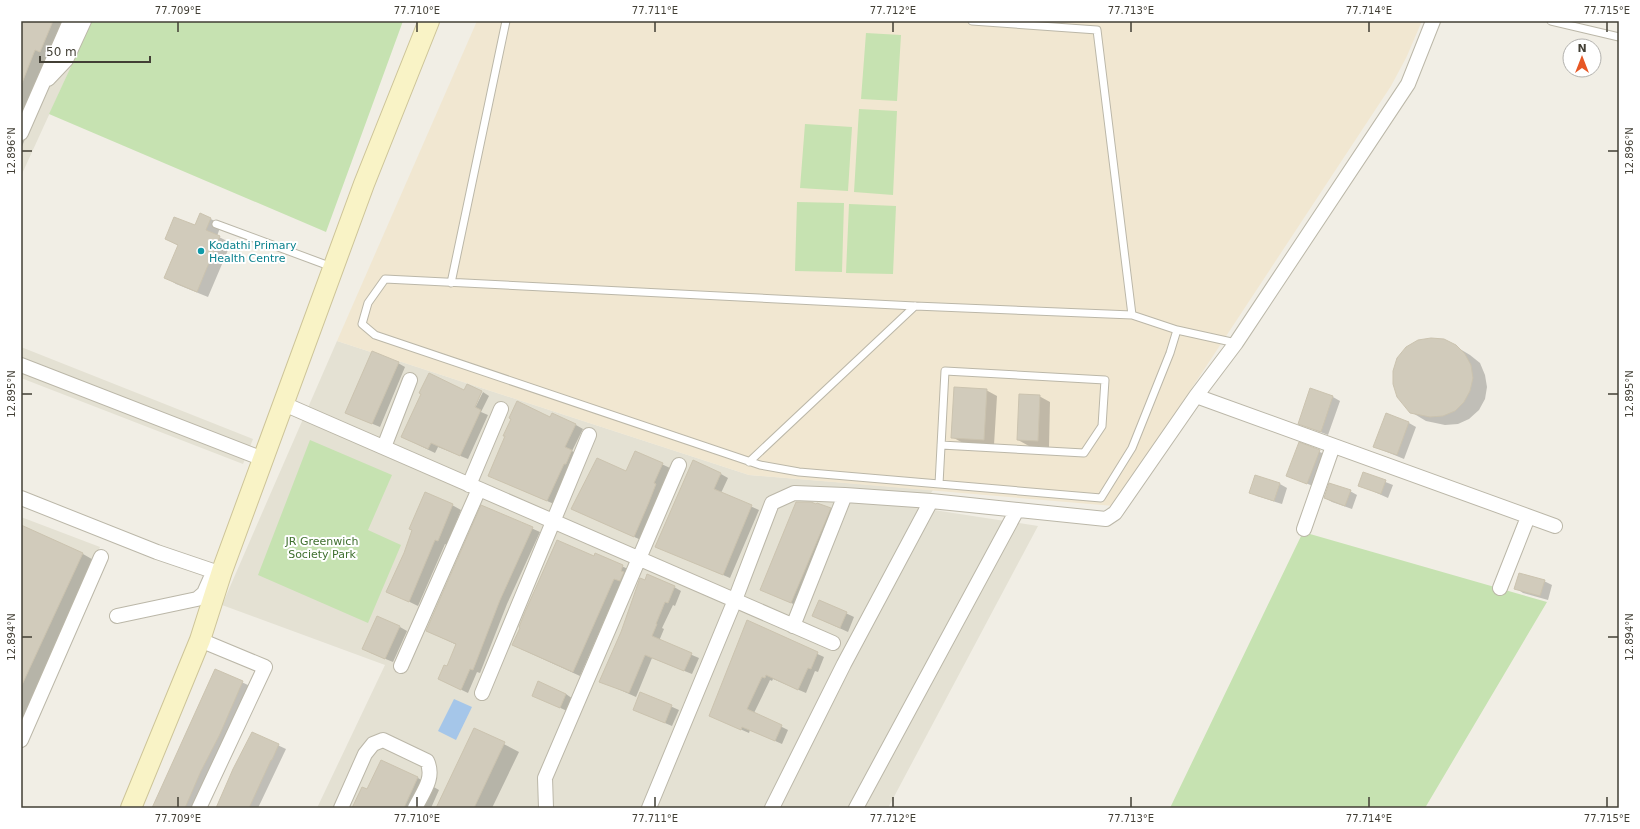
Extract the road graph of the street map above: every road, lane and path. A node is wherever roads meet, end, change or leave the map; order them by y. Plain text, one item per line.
1 (70, 21) edge
2 (84, 21) edge
3 (429, 21) edge
4 (506, 21) edge
5 (972, 21) edge
6 (1433, 21) edge
7 (1551, 21) edge
8 (1619, 37) edge
9 (42, 85) junction
10 (21, 133) edge
11 (216, 224) dead end
12 (334, 268) junction
13 (451, 283) junction
14 (915, 306) junction
15 (1132, 315) junction
16 (1176, 330) junction
17 (1236, 343) junction
18 (21, 364) edge
19 (410, 380) dead end
20 (1196, 396) junction
21 (284, 404) junction
22 (501, 409) dead end
23 (589, 435) dead end
24 (941, 444) junction
25 (1333, 446) junction
26 (384, 448) junction
27 (258, 457) junction
28 (749, 462) junction
29 (679, 465) dead end
30 (939, 484) junction
31 (474, 487) junction
32 (845, 495) junction
33 (21, 498) edge
34 (931, 501) junction
35 (1017, 510) junction
36 (1528, 517) junction
37 (553, 521) junction
38 (1555, 526) dead end
39 (1304, 529) dead end
40 (101, 557) dead end
41 (639, 559) junction
42 (213, 572) junction
43 (1500, 588) dead end
44 (735, 600) junction
45 (117, 616) dead end
46 (793, 626) junction
47 (200, 640) junction
48 (833, 643) dead end
49 (401, 666) dead end
50 (482, 693) dead end
51 (21, 740) edge
52 (131, 808) edge
53 (199, 808) edge
54 (341, 808) edge
55 (415, 808) edge
56 (546, 808) edge
57 (649, 808) edge
58 (772, 808) edge
59 (856, 808) edge

1 - 9 street
2 - 9 street
3 - 12 street
4 - 13 lane
5 - 15 lane
6 - 17 street
7 - 8 lane
9 - 10 street
11 - 12 lane
12 - 21 street
13 - 14 lane
13 - 28 lane
14 - 15 lane
14 - 28 lane
15 - 16 lane
16 - 17 lane
16 - 30 lane
17 - 20 street
18 - 27 street
19 - 26 street
20 - 25 street
20 - 35 street
21 - 26 street
21 - 27 street
22 - 31 street
23 - 37 street
24 - 24 lane
24 - 30 lane
25 - 36 street
25 - 39 street
26 - 31 street
27 - 42 street
27 - 47 street
28 - 30 lane
29 - 41 street
31 - 37 street
31 - 49 street
32 - 34 street
32 - 44 street
32 - 46 street
33 - 42 street
34 - 35 street
34 - 58 street
35 - 59 street
36 - 38 street
36 - 43 street
37 - 41 street
37 - 50 street
40 - 51 street
41 - 44 street
41 - 56 street
42 - 45 street
44 - 46 street
44 - 57 street
46 - 48 street
47 - 52 street
47 - 53 street
54 - 55 street

